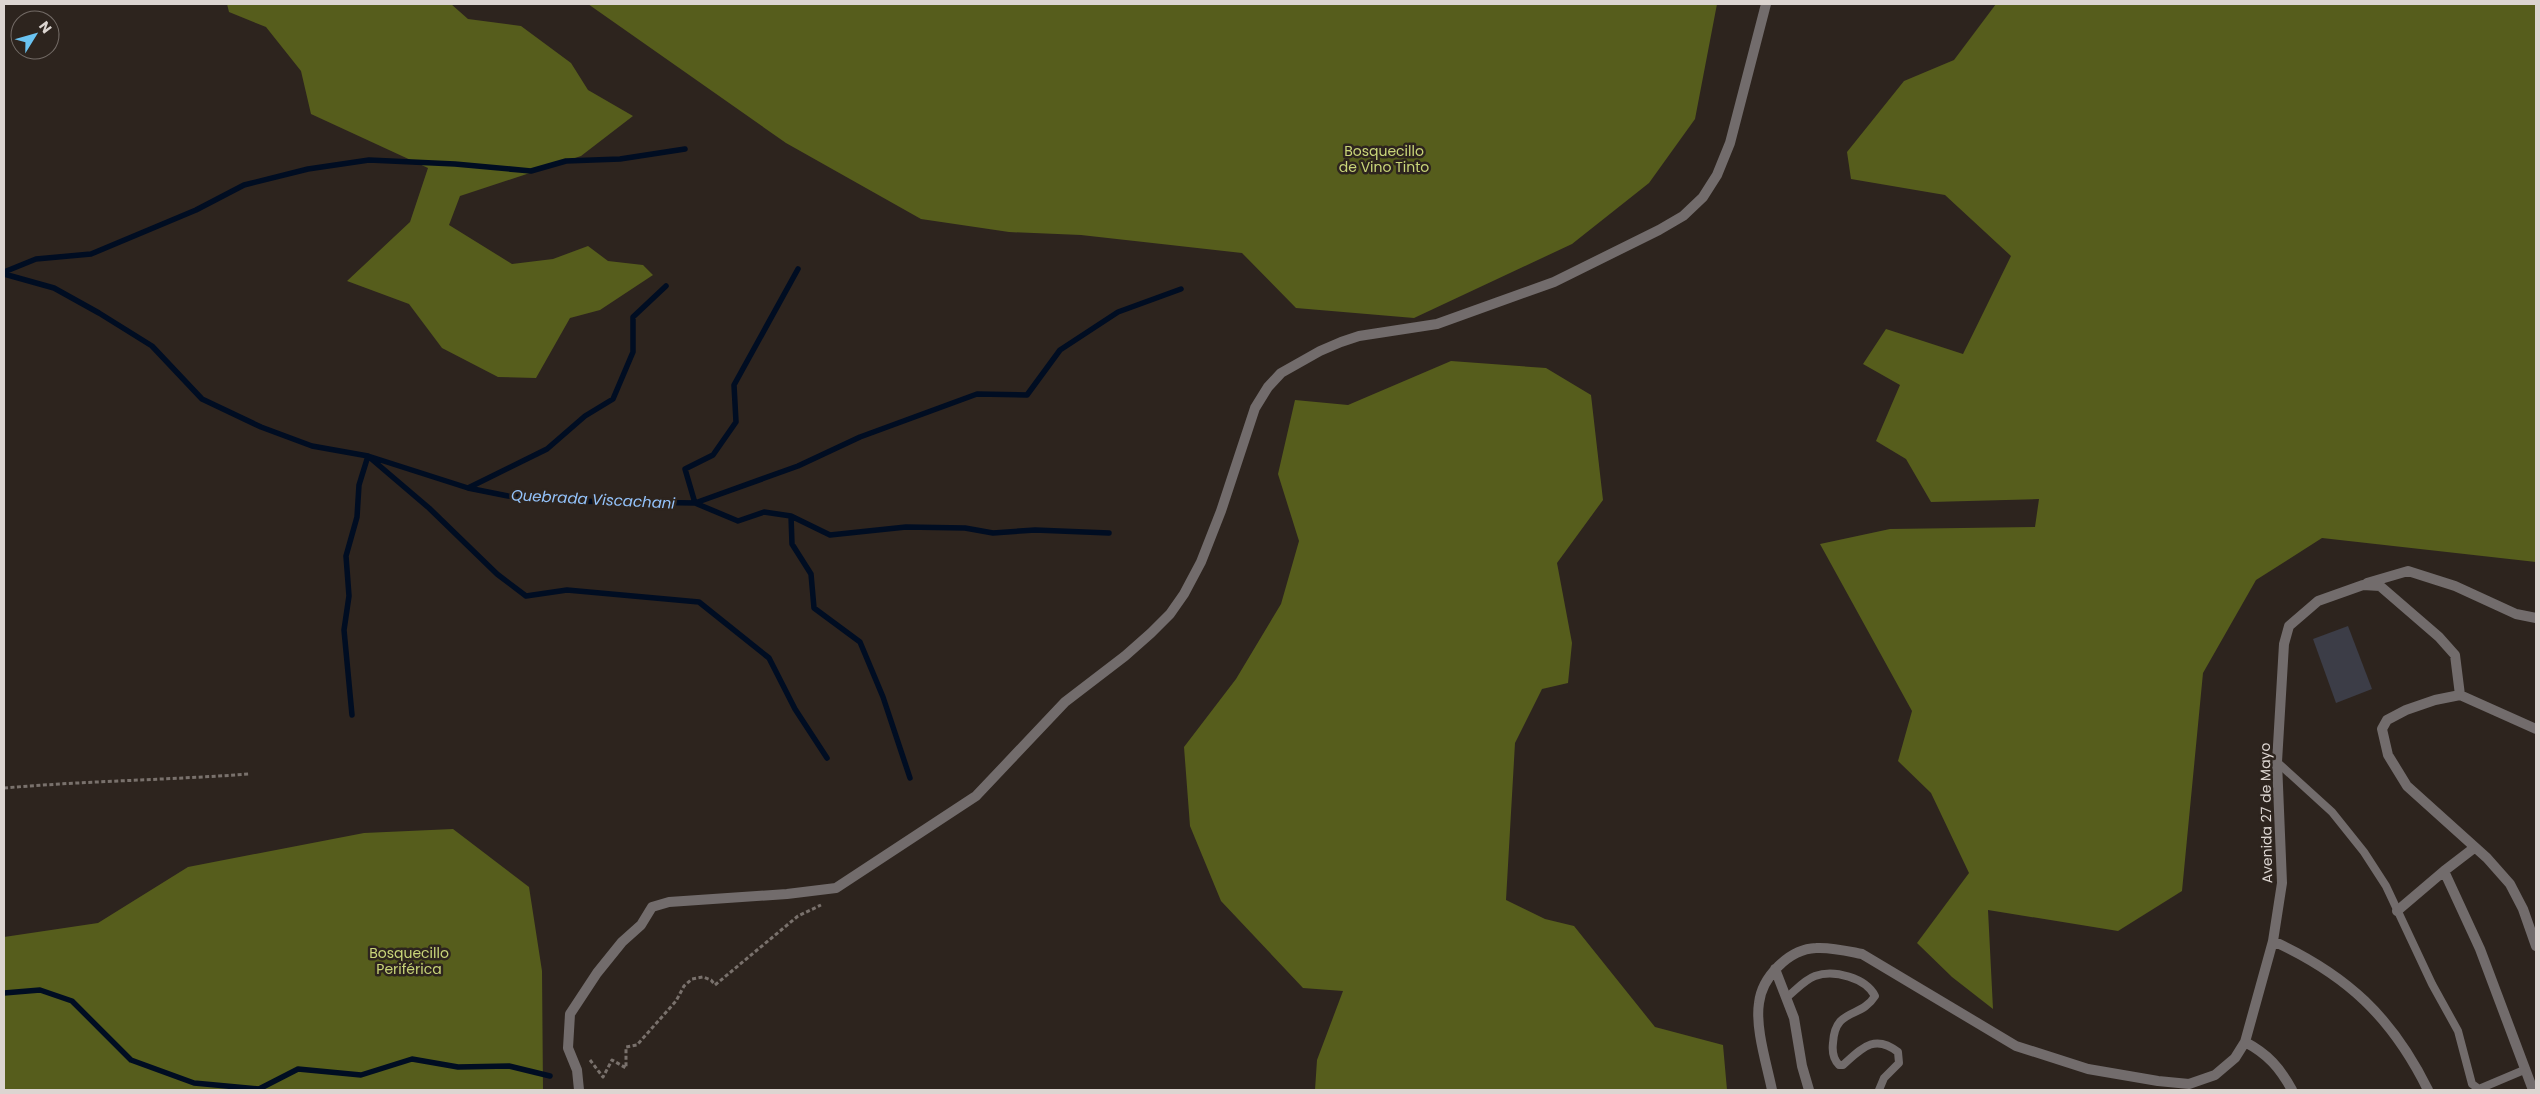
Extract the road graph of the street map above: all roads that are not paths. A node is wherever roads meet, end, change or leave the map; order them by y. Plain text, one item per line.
1 (1766, 4) edge
2 (2363, 585) junction
3 (2536, 618) edge
4 (2460, 695) junction
5 (2536, 729) edge
6 (2277, 762) junction
7 (2474, 848) junction
8 (2444, 871) junction
9 (2397, 911) junction
10 (2273, 941) junction
11 (2536, 946) edge
12 (1775, 969) junction
13 (1786, 998) junction
14 (2245, 1042) junction
15 (2524, 1070) junction
16 (580, 1090) edge
17 (1772, 1090) edge
18 (1810, 1090) edge
19 (1879, 1090) edge
20 (2292, 1090) edge
21 (2428, 1090) edge
22 (2533, 1090) edge

1 - 16 street
2 - 3 street, Avenida 27 de Mayo
2 - 4 street
2 - 6 street, Avenida 27 de Mayo
4 - 5 street
4 - 7 street
6 - 9 lane
6 - 10 street, Avenida 27 de Mayo
7 - 8 street
7 - 11 street
8 - 9 street
8 - 15 street
9 - 15 lane
10 - 14 street, Avenida 27 de Mayo
10 - 21 street
12 - 13 street
12 - 14 street, Avenida 27 de Mayo
12 - 17 street, Avenida 27 de Mayo
13 - 18 street
13 - 19 lane
14 - 20 street
15 - 22 street

